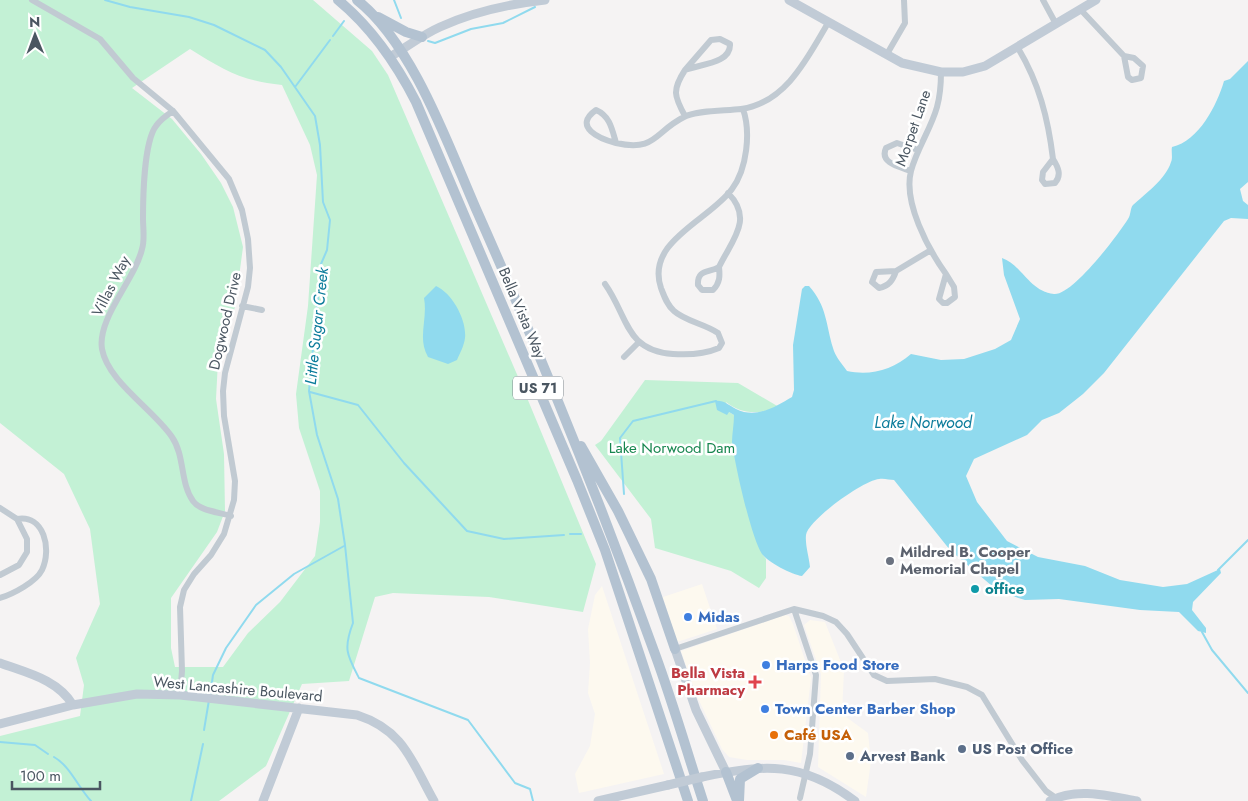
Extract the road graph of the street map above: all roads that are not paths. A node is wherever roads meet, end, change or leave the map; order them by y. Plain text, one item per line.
1 (32, 0) edge
2 (338, 0) edge
3 (545, 0) edge
4 (789, 0) edge
5 (904, 0) edge
6 (1043, 0) edge
7 (1096, 0) edge
8 (359, 2) edge
9 (801, 3) edge
10 (1080, 9) junction
11 (828, 23) junction
12 (1056, 24) junction
13 (422, 37) junction
14 (1018, 48) junction
15 (400, 51) junction
16 (887, 54) junction
17 (1124, 56) dead end
18 (390, 57) junction
19 (685, 70) junction
20 (942, 72) junction
21 (743, 109) junction
22 (172, 111) junction
23 (685, 116) junction
24 (616, 143) junction
25 (918, 150) junction
26 (1053, 159) dead end
27 (911, 171) junction
28 (728, 193) junction
29 (931, 250) junction
30 (719, 267) dead end
31 (896, 271) dead end
32 (946, 274) dead end
33 (605, 284) dead end
34 (242, 306) junction
35 (262, 310) dead end
36 (638, 343) junction
37 (624, 357) dead end
38 (562, 413) junction
39 (0, 508) edge
40 (231, 516) junction
41 (17, 519) junction
42 (0, 575) edge
43 (0, 598) edge
44 (794, 609) junction
45 (675, 649) junction
46 (0, 663) edge
47 (184, 695) junction
48 (73, 704) junction
49 (299, 708) junction
50 (0, 724) edge
51 (670, 748) junction
52 (758, 768) junction
53 (726, 772) junction
54 (805, 773) junction
55 (800, 798) dead end
56 (1053, 800) edge
57 (263, 801) edge
58 (434, 801) edge
59 (598, 801) edge
60 (682, 801) edge
61 (688, 801) edge
62 (703, 801) edge
63 (738, 801) edge
64 (855, 801) edge
65 (1137, 801) edge

1 - 22 street, Dogwood Drive
2 - 18 main road, Bella Vista Way / US 71
3 - 13 street
4 - 9 street
5 - 16 street
6 - 12 street
7 - 10 street
8 - 13 main road
8 - 15 main road, Bella Vista Way / US 71
9 - 11 street
10 - 12 street
10 - 17 street
11 - 16 street
11 - 21 street
12 - 14 street
13 - 15 street
14 - 20 street
14 - 26 street
15 - 18 street
15 - 38 main road, Bella Vista Way / US 71
16 - 20 street
18 - 51 main road, Bella Vista Way / US 71
19 - 19 street
19 - 23 street
20 - 25 street, Morpet Lane
21 - 23 street
21 - 28 street
22 - 34 street, Dogwood Drive
22 - 40 street, Villas Way
23 - 24 street
24 - 24 street
25 - 27 street, Morpet Lane
25 - 27 street
27 - 29 street, Morpet Lane
28 - 30 street
28 - 36 street
29 - 31 street
29 - 32 street, Morpet Lane
33 - 36 street
34 - 35 street
34 - 40 street, Dogwood Drive
36 - 37 street
38 - 45 main road
38 - 62 main road, Bella Vista Way / US 71
39 - 41 street
40 - 47 street, Dogwood Drive
41 - 42 street
41 - 43 street
44 - 45 street
44 - 54 street
44 - 56 street
45 - 53 street
46 - 48 street
47 - 48 street, West Lancashire Boulevard
47 - 49 street, West Lancashire Boulevard
48 - 50 street, West Lancashire Boulevard
49 - 57 street
49 - 58 street, West Lancashire Boulevard
51 - 60 main road
51 - 61 main road, Bella Vista Way / US 71
52 - 53 street
52 - 54 street
52 - 63 main road
53 - 59 street, bridge
53 - 63 main road
54 - 55 street
54 - 64 street
56 - 65 street

